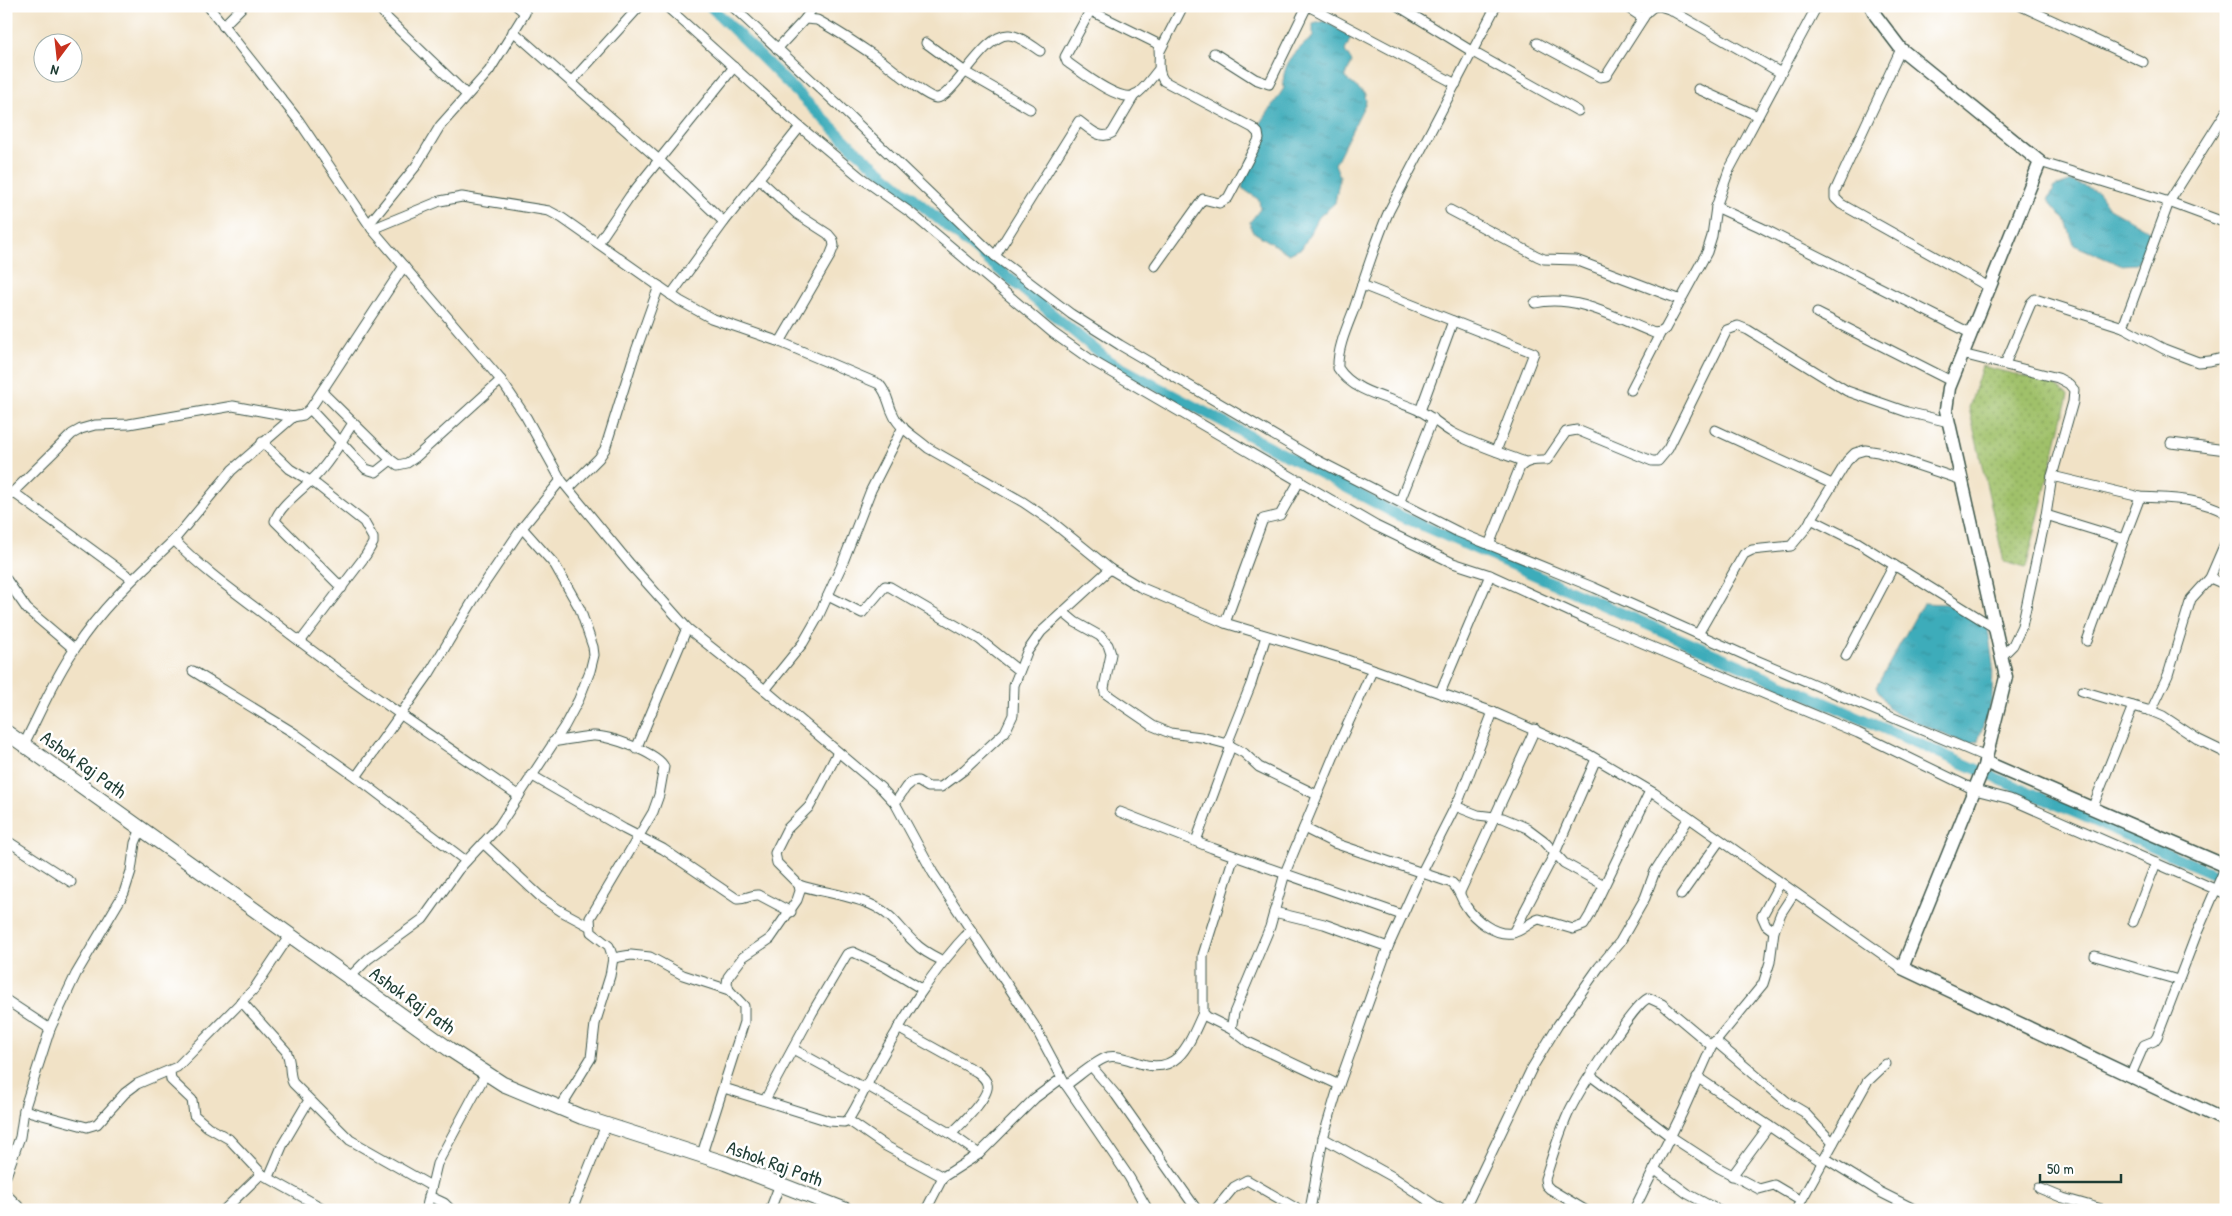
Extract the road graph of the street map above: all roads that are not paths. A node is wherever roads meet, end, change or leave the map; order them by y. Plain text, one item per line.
1 (208, 6) edge
2 (243, 6) edge
3 (378, 6) edge
4 (517, 6) edge
5 (640, 6) edge
6 (666, 6) edge
7 (732, 6) edge
8 (814, 6) edge
9 (1081, 6) edge
10 (1183, 6) edge
11 (1308, 6) edge
12 (1398, 6) edge
13 (1496, 6) edge
14 (1625, 6) edge
15 (1659, 6) edge
16 (1817, 6) edge
17 (1872, 6) edge
18 (2021, 6) edge
19 (527, 10) edge
20 (1090, 11) junction
21 (1643, 18) junction
22 (805, 19) junction
23 (223, 26) junction
24 (513, 31) junction
25 (1537, 42) dead end
26 (926, 43) dead end
27 (777, 49) junction
28 (1901, 49) junction
29 (1040, 51) dead end
30 (1160, 51) junction
31 (1473, 52) junction
32 (1214, 53) dead end
33 (2143, 62) dead end
34 (734, 67) junction
35 (1158, 69) junction
36 (964, 71) junction
37 (1781, 73) junction
38 (571, 82) junction
39 (1456, 84) junction
40 (1698, 89) dead end
41 (1135, 94) junction
42 (467, 95) junction
43 (1030, 109) dead end
44 (1578, 111) dead end
45 (2226, 112) edge
46 (1758, 116) junction
47 (800, 127) junction
48 (658, 159) junction
49 (2040, 162) junction
50 (759, 179) junction
51 (2169, 202) junction
52 (1716, 207) junction
53 (1450, 210) dead end
54 (724, 222) junction
55 (2226, 223) edge
56 (370, 226) junction
57 (598, 243) junction
58 (995, 256) junction
59 (404, 266) junction
60 (1154, 266) dead end
61 (1362, 285) junction
62 (660, 286) junction
63 (1989, 287) junction
64 (671, 295) junction
65 (1681, 300) junction
66 (1535, 303) dead end
67 (1817, 312) dead end
68 (1453, 321) junction
69 (2123, 327) junction
70 (1661, 332) junction
71 (1970, 333) junction
72 (780, 342) junction
73 (1962, 354) junction
74 (2226, 357) edge
75 (2005, 364) junction
76 (501, 380) junction
77 (1951, 382) junction
78 (1631, 390) dead end
79 (322, 393) junction
80 (310, 409) junction
81 (1420, 411) junction
82 (293, 417) junction
83 (1434, 418) junction
84 (1949, 422) junction
85 (353, 423) junction
86 (903, 427) junction
87 (1715, 430) dead end
88 (262, 442) junction
89 (340, 442) junction
90 (2171, 443) dead end
91 (2226, 450) edge
92 (1496, 451) junction
93 (391, 460) junction
94 (1525, 462) junction
95 (2052, 476) junction
96 (561, 480) junction
97 (1300, 480) junction
98 (1962, 480) junction
99 (311, 482) junction
100 (1832, 484) junction
101 (569, 488) junction
102 (10, 494) edge
103 (2140, 497) junction
104 (1400, 501) junction
105 (2226, 513) edge
106 (2046, 516) junction
107 (1812, 519) junction
108 (522, 528) junction
109 (2124, 539) junction
110 (174, 540) junction
111 (2226, 541) edge
112 (1489, 545) junction
113 (1894, 565) junction
114 (1110, 570) junction
115 (1490, 575) junction
116 (2210, 578) junction
117 (6, 579) edge
118 (132, 579) junction
119 (2226, 585) edge
120 (342, 588) junction
121 (828, 596) junction
122 (1063, 612) junction
123 (1225, 623) junction
124 (687, 628) junction
125 (1995, 628) junction
126 (1698, 634) junction
127 (1266, 636) junction
128 (2087, 641) dead end
129 (300, 642) junction
130 (74, 649) junction
131 (1846, 656) dead end
132 (2002, 656) junction
133 (1373, 669) junction
134 (194, 670) dead end
135 (1019, 671) junction
136 (764, 690) junction
137 (2082, 691) dead end
138 (1440, 693) junction
139 (2133, 706) junction
140 (2151, 711) junction
141 (1493, 712) junction
142 (399, 715) junction
143 (1534, 729) junction
144 (7, 735) edge
145 (553, 742) junction
146 (24, 744) junction
147 (1229, 745) junction
148 (636, 749) junction
149 (838, 752) junction
150 (2226, 752) edge
151 (1596, 759) junction
152 (1985, 761) junction
153 (531, 775) junction
154 (356, 777) junction
155 (1976, 788) junction
156 (1650, 791) junction
157 (1317, 795) junction
158 (519, 796) junction
159 (895, 803) junction
160 (1455, 806) junction
161 (2092, 809) junction
162 (1120, 812) dead end
163 (1494, 816) junction
164 (1689, 818) junction
165 (1304, 828) junction
166 (141, 829) junction
167 (639, 837) junction
168 (6, 840) edge
169 (1720, 840) junction
170 (1196, 842) junction
171 (482, 843) junction
172 (1555, 854) junction
173 (1234, 856) junction
174 (466, 861) junction
175 (2156, 863) junction
176 (2225, 868) edge
177 (1285, 873) junction
178 (1421, 874) junction
179 (71, 882) dead end
180 (1780, 883) junction
181 (799, 885) junction
182 (1604, 885) junction
183 (2218, 886) junction
184 (1460, 892) junction
185 (1794, 893) junction
186 (2226, 894) edge
187 (1681, 895) dead end
188 (790, 912) junction
189 (1274, 912) junction
190 (1402, 915) junction
191 (2133, 922) dead end
192 (589, 926) junction
193 (971, 930) junction
194 (1774, 931) junction
195 (1513, 933) junction
196 (290, 935) junction
197 (1388, 947) junction
198 (2095, 956) dead end
199 (613, 958) junction
200 (943, 961) junction
201 (1902, 968) junction
202 (349, 978) junction
203 (2178, 980) junction
204 (922, 989) junction
205 (728, 990) junction
206 (6, 1000) edge
207 (241, 1001) junction
208 (1203, 1013) junction
209 (898, 1028) junction
210 (50, 1029) junction
211 (1231, 1029) junction
212 (1714, 1043) junction
213 (793, 1049) junction
214 (1886, 1064) dead end
215 (1092, 1067) junction
216 (170, 1071) junction
217 (486, 1073) junction
218 (1591, 1076) junction
219 (1697, 1077) junction
220 (2130, 1077) junction
221 (1064, 1082) junction
222 (1339, 1085) junction
223 (866, 1087) junction
224 (724, 1088) junction
225 (309, 1100) junction
226 (765, 1100) junction
227 (560, 1108) junction
228 (24, 1110) junction
229 (848, 1120) junction
230 (2226, 1122) edge
231 (606, 1125) junction
232 (1769, 1126) junction
233 (951, 1134) junction
234 (1670, 1136) junction
235 (1323, 1138) junction
236 (1833, 1142) junction
237 (979, 1154) junction
238 (702, 1157) junction
239 (1824, 1160) junction
240 (1654, 1169) junction
241 (6, 1176) edge
242 (266, 1176) junction
243 (1732, 1176) junction
244 (943, 1177) junction
245 (780, 1184) junction
246 (431, 1186) junction
247 (2038, 1188) dead end
248 (429, 1196) junction
249 (8, 1200) edge
250 (1801, 1201) junction
251 (22, 1210) edge
252 (224, 1210) edge
253 (326, 1210) edge
254 (426, 1210) edge
255 (451, 1210) edge
256 (572, 1210) edge
257 (770, 1210) edge
258 (846, 1210) edge
259 (926, 1210) edge
260 (1148, 1210) edge
261 (1198, 1210) edge
262 (1215, 1210) edge
263 (1300, 1210) edge
264 (1310, 1210) edge
265 (1442, 1210) edge
266 (1464, 1210) edge
267 (1585, 1210) edge
268 (1634, 1210) edge
269 (1718, 1210) edge
270 (1796, 1210) edge
271 (1916, 1210) edge
272 (2105, 1210) edge

1 - 23 street
2 - 23 street
3 - 42 street
4 - 19 street
5 - 38 street
6 - 34 street
7 - 27 street
8 - 22 street
9 - 20 street
10 - 30 street
11 - 32 street
11 - 39 street
12 - 31 street
13 - 31 street
14 - 21 street
15 - 21 street
15 - 37 street
16 - 37 street
17 - 28 main road
18 - 33 street
19 - 24 street
20 - 30 street
20 - 41 street
21 - 25 street
22 - 27 street
22 - 36 street
23 - 56 street
24 - 38 street
24 - 42 street
26 - 36 street
27 - 58 street
28 - 49 main road
28 - 63 street
29 - 36 street
30 - 35 street
31 - 39 street
31 - 44 street
34 - 47 street
34 - 48 street
35 - 41 street
35 - 60 street
36 - 43 street
37 - 46 street
38 - 48 street
39 - 61 street
40 - 46 street
41 - 58 street
42 - 56 street
45 - 51 street
46 - 52 street
47 - 50 street
47 - 97 street
48 - 54 street
48 - 57 street
49 - 51 street
49 - 63 main road
50 - 54 street
50 - 72 street
51 - 55 street
51 - 69 street
52 - 65 street
52 - 71 street
53 - 65 street
54 - 64 street
56 - 57 street
56 - 59 street
57 - 62 street
58 - 104 street
59 - 76 street
59 - 79 street
61 - 68 street
61 - 81 street
62 - 64 street
62 - 101 street
63 - 71 main road
64 - 72 street
65 - 70 street
66 - 70 street
67 - 77 street
68 - 81 street
68 - 92 street
69 - 74 street
69 - 75 street
70 - 78 street
71 - 73 main road
72 - 86 street
73 - 75 street
73 - 77 main road
75 - 95 street
76 - 93 street
76 - 96 street
77 - 84 main road
79 - 80 street
79 - 85 street
80 - 82 street
80 - 89 street
81 - 83 street
82 - 88 street
82 - 102 street
83 - 92 street
83 - 104 street
84 - 94 street
84 - 98 main road
85 - 89 street
85 - 93 street
86 - 114 street
86 - 121 street
87 - 100 street
88 - 99 street
88 - 110 street
89 - 93 street
89 - 99 street
90 - 91 street
92 - 94 street
94 - 112 street
95 - 103 street
95 - 106 street
96 - 101 street
96 - 108 street
97 - 115 street
97 - 123 street
98 - 100 street
98 - 125 main road
99 - 120 street
99 - 120 street
100 - 107 street
101 - 124 street
102 - 118 street
103 - 105 street
103 - 109 street
104 - 112 street
106 - 109 street
106 - 132 street
107 - 113 street
107 - 126 street
108 - 142 street
108 - 145 street
109 - 128 street
110 - 118 street
110 - 129 street
111 - 116 street
112 - 126 street
113 - 125 street
113 - 131 street
114 - 122 street
114 - 123 street
115 - 138 street
115 - 155 street
116 - 119 street
116 - 140 street
117 - 130 street
118 - 130 street
120 - 129 street
121 - 135 street
121 - 136 street
122 - 135 street
122 - 147 street
123 - 127 street
124 - 136 street
124 - 148 street
125 - 132 main road
126 - 152 street
127 - 133 street
127 - 147 street
129 - 142 street
130 - 146 street
132 - 152 main road
133 - 138 street
133 - 157 street
134 - 154 street
135 - 159 street
136 - 149 street
137 - 139 street
138 - 141 street
139 - 140 street
139 - 161 street
140 - 150 street
141 - 143 street
141 - 160 street
142 - 154 street
142 - 158 street
143 - 151 street
143 - 163 street
144 - 146 main road, Ashok Raj Path
145 - 148 street
145 - 153 street
146 - 166 main road, Ashok Raj Path
147 - 157 street
147 - 170 street
148 - 167 street
149 - 159 street
149 - 181 street
151 - 156 street
151 - 172 street
152 - 155 main road
152 - 161 main road
153 - 158 street
153 - 167 street
154 - 174 street
155 - 175 street
155 - 201 main road
156 - 164 street
156 - 182 street
157 - 165 street
158 - 171 street
159 - 193 street
160 - 163 street
160 - 178 street
161 - 176 main road
162 - 170 street
163 - 172 street
163 - 184 street
164 - 169 street
164 - 266 street
165 - 177 street
165 - 178 street
166 - 196 main road, Ashok Raj Path
166 - 210 street
167 - 188 street
167 - 192 street
168 - 179 street
169 - 180 street
169 - 187 street
170 - 173 street
171 - 174 street
171 - 192 street
172 - 182 street
172 - 195 street
173 - 177 street
173 - 208 street
174 - 202 street
175 - 183 street
175 - 191 street
176 - 183 street
177 - 189 street
177 - 190 street
178 - 184 street
178 - 190 street
180 - 185 street
180 - 194 street
181 - 188 street
181 - 200 street
182 - 195 street
183 - 186 street
183 - 203 street
184 - 195 street
185 - 194 street
185 - 201 street
188 - 205 street
189 - 197 street
189 - 211 street
190 - 197 street
192 - 199 street
193 - 200 street
193 - 221 street
194 - 212 street
196 - 202 main road, Ashok Raj Path
196 - 207 street
197 - 222 street
198 - 203 street
199 - 205 street
199 - 227 street
200 - 204 street
201 - 220 main road
202 - 217 main road, Ashok Raj Path
203 - 220 street
204 - 209 street
204 - 213 street
205 - 224 street
206 - 210 street
207 - 216 street
207 - 225 street
208 - 211 street
208 - 215 street
209 - 223 street
209 - 233 street
210 - 228 street
211 - 222 street
212 - 218 street
212 - 219 street
212 - 236 street
213 - 223 street
213 - 226 street
214 - 236 street
215 - 221 street
215 - 261 street
216 - 228 street
216 - 242 street
217 - 227 main road, Ashok Raj Path
217 - 246 street
218 - 234 street
218 - 267 street
219 - 232 street
219 - 234 street
220 - 230 main road
221 - 237 street
221 - 260 street
222 - 235 street
223 - 229 street
223 - 233 street
224 - 226 street
224 - 238 street
225 - 242 street
225 - 246 street
226 - 229 street
227 - 231 main road, Ashok Raj Path
228 - 241 street
229 - 244 street
231 - 238 main road, Ashok Raj Path
231 - 256 street
232 - 239 street
232 - 243 street
233 - 237 street
234 - 240 street
234 - 243 street
235 - 264 street
235 - 265 street
236 - 239 street
237 - 244 street
238 - 245 main road, Ashok Raj Path
239 - 250 street
239 - 271 street
240 - 268 street
240 - 269 street
242 - 252 street
242 - 253 street
243 - 250 street
244 - 259 street
245 - 257 street
245 - 258 main road, Ashok Raj Path
246 - 248 street
247 - 272 street
248 - 254 street
248 - 255 street
249 - 251 street
250 - 270 street
262 - 263 street

